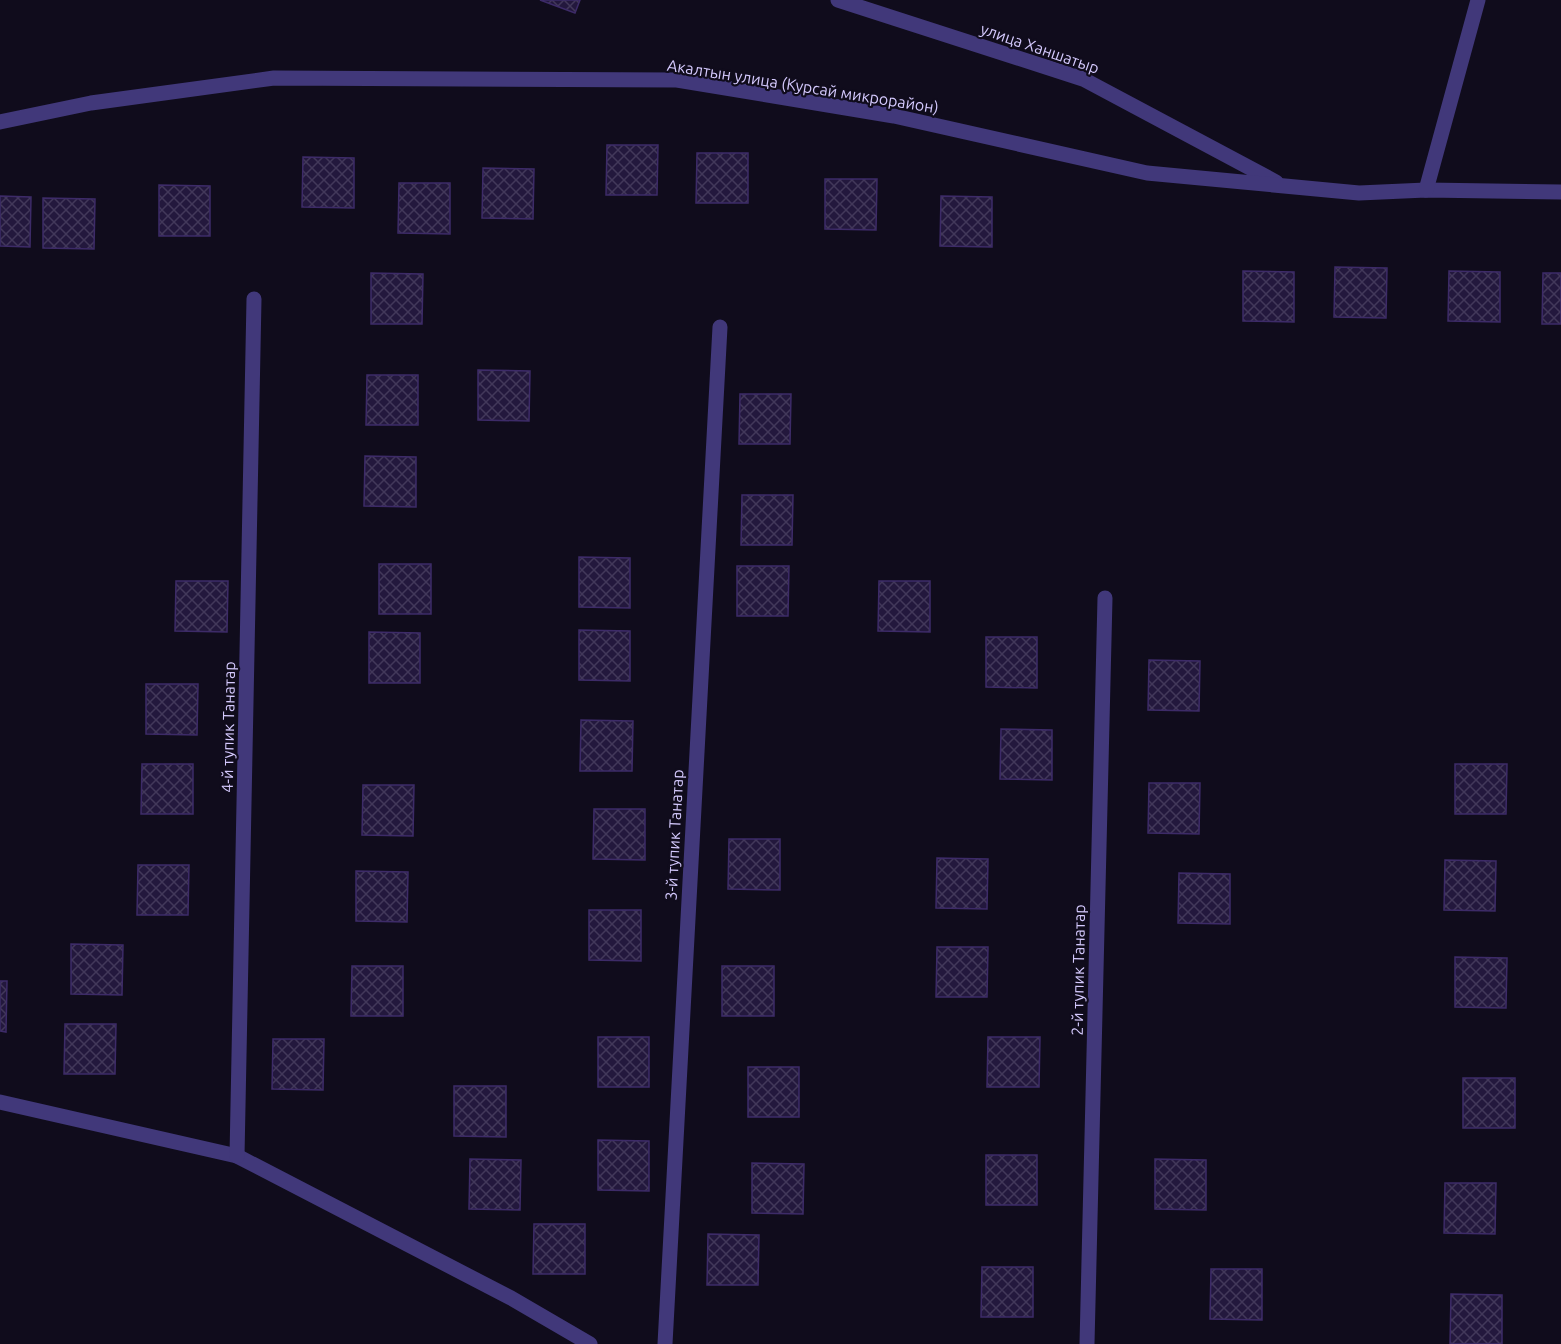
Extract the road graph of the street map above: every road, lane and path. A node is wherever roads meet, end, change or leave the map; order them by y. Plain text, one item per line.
1 (838, 0) edge
2 (1478, 0) edge
3 (0, 122) edge
4 (1284, 186) junction
5 (1426, 190) junction
6 (1561, 192) edge
7 (254, 299) dead end
8 (720, 327) dead end
9 (1105, 598) dead end
10 (0, 1102) edge
11 (237, 1156) junction
12 (590, 1344) edge
13 (665, 1344) edge
14 (1087, 1344) edge

1 - 4 street, улица Ханшатыр
2 - 5 street
3 - 4 street, Акалтын улица (Курсай микрорайон)
4 - 5 street, Акалтын улица (Курсай микрорайон)
5 - 6 street, Акалтын улица (Курсай микрорайон)
7 - 11 street, 4-й тупик Танатар
8 - 13 street, 3-й тупик Танатар
9 - 14 street, 2-й тупик Танатар
10 - 11 street
11 - 12 street

